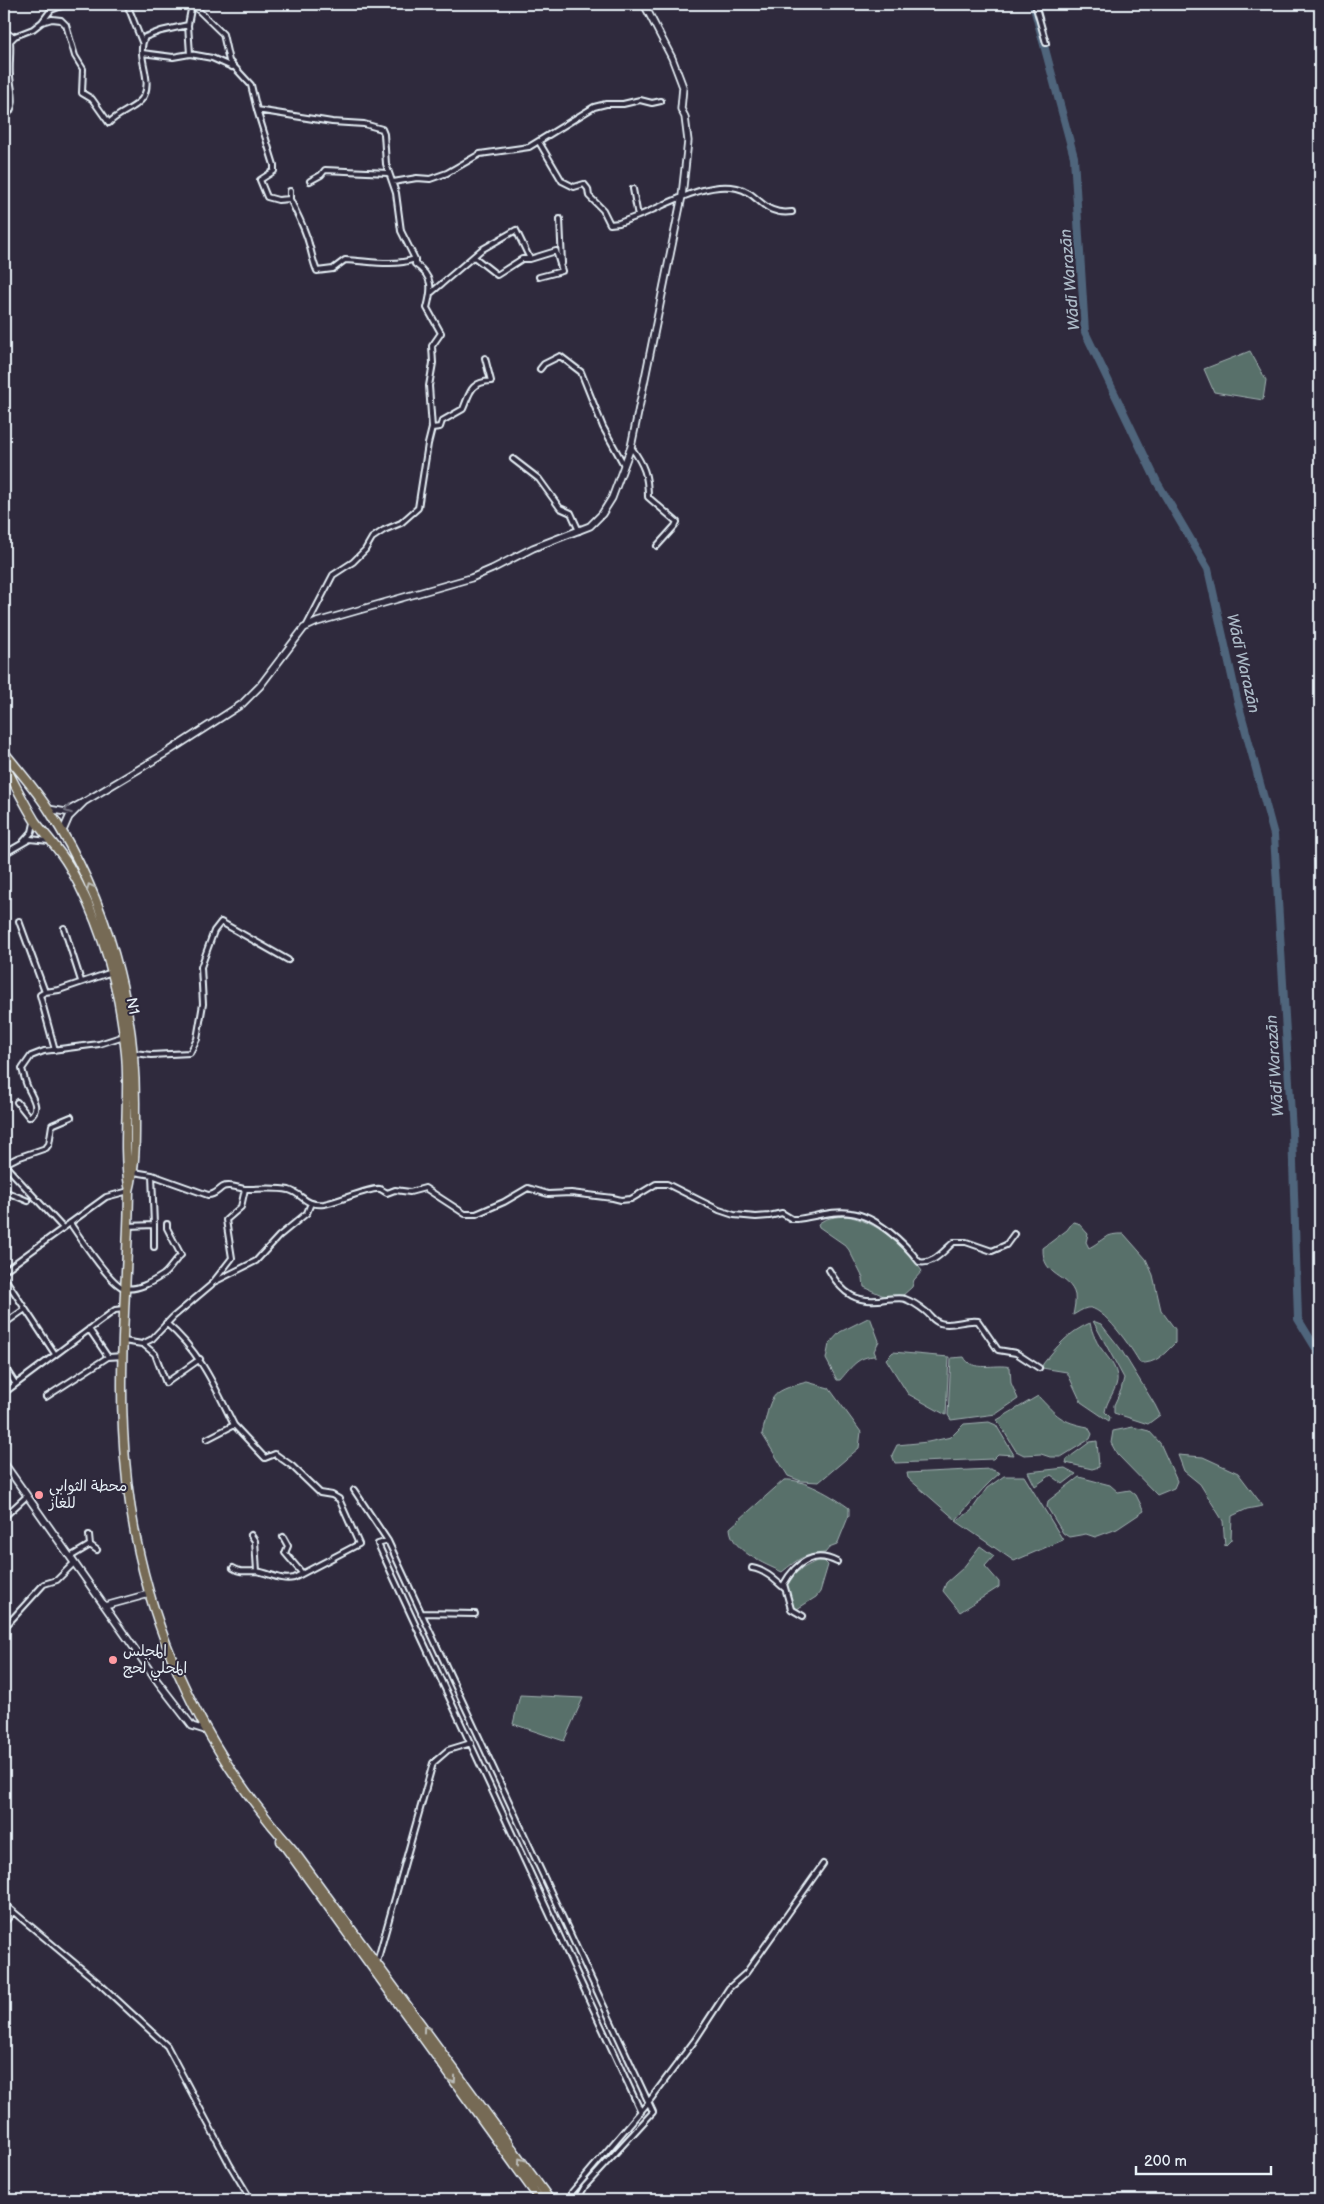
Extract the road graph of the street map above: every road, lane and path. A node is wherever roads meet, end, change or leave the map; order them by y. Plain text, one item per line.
1 (67, 4) edge
2 (127, 4) edge
3 (192, 4) edge
4 (644, 4) edge
5 (1035, 4) edge
6 (42, 22) junction
7 (188, 25) junction
8 (4, 31) edge
9 (13, 37) junction
10 (142, 42) junction
11 (1046, 43) dead end
12 (142, 54) junction
13 (190, 54) junction
14 (234, 68) junction
15 (661, 101) dead end
16 (257, 110) junction
17 (5, 117) edge
18 (539, 142) junction
19 (388, 173) junction
20 (310, 181) dead end
21 (393, 182) junction
22 (633, 189) dead end
23 (290, 191) dead end
24 (682, 196) junction
25 (290, 199) junction
26 (792, 212) dead end
27 (638, 216) junction
28 (560, 219) dead end
29 (474, 257) junction
30 (416, 259) junction
31 (530, 259) junction
32 (562, 268) junction
33 (539, 277) dead end
34 (432, 292) junction
35 (485, 358) dead end
36 (540, 369) dead end
37 (432, 428) junction
38 (631, 447) junction
39 (513, 459) dead end
40 (625, 467) junction
41 (579, 531) junction
42 (657, 546) dead end
43 (304, 628) junction
44 (4, 752) edge
45 (4, 764) edge
46 (84, 802) junction
47 (48, 809) junction
48 (34, 818) junction
49 (62, 834) junction
50 (50, 842) junction
51 (16, 849) junction
52 (4, 854) edge
53 (19, 921) dead end
54 (64, 928) dead end
55 (288, 960) dead end
56 (112, 972) junction
57 (81, 981) junction
58 (45, 992) junction
59 (124, 1036) junction
60 (55, 1050) junction
61 (134, 1053) junction
62 (17, 1102) dead end
63 (71, 1117) dead end
64 (4, 1164) edge
65 (134, 1172) junction
66 (152, 1175) junction
67 (246, 1189) junction
68 (129, 1191) junction
69 (4, 1192) edge
70 (28, 1201) dead end
71 (311, 1203) junction
72 (70, 1223) junction
73 (167, 1224) dead end
74 (154, 1225) junction
75 (128, 1226) junction
76 (63, 1228) junction
77 (1014, 1234) dead end
78 (154, 1247) dead end
79 (829, 1270) dead end
80 (4, 1271) edge
81 (4, 1277) edge
82 (212, 1283) junction
83 (126, 1288) junction
84 (25, 1309) junction
85 (126, 1309) junction
86 (166, 1323) junction
87 (4, 1324) edge
88 (89, 1329) junction
89 (124, 1341) junction
90 (142, 1344) junction
91 (55, 1354) junction
92 (123, 1356) junction
93 (108, 1357) junction
94 (200, 1359) junction
95 (4, 1366) edge
96 (1039, 1368) dead end
97 (15, 1383) junction
98 (4, 1392) edge
99 (46, 1397) dead end
100 (234, 1425) junction
101 (207, 1439) dead end
102 (4, 1463) edge
103 (354, 1490) dead end
104 (27, 1496) junction
105 (4, 1517) edge
106 (89, 1535) dead end
107 (251, 1535) dead end
108 (283, 1537) dead end
109 (388, 1541) junction
110 (90, 1545) junction
111 (97, 1550) dead end
112 (70, 1557) junction
113 (837, 1562) dead end
114 (74, 1563) junction
115 (233, 1568) dead end
116 (752, 1568) dead end
117 (257, 1571) junction
118 (302, 1574) junction
119 (784, 1588) junction
120 (149, 1594) junction
121 (105, 1606) junction
122 (421, 1613) junction
123 (475, 1614) dead end
124 (803, 1616) dead end
125 (4, 1628) edge
126 (208, 1731) junction
127 (471, 1743) junction
128 (272, 1826) junction
129 (823, 1864) dead end
130 (4, 1904) edge
131 (14, 1912) junction
132 (4, 1924) edge
133 (377, 1962) junction
134 (647, 2104) junction
135 (641, 2112) junction
136 (251, 2200) edge
137 (540, 2200) edge
138 (550, 2200) edge
139 (572, 2200) edge
140 (581, 2200) edge

1 - 6 street
2 - 10 street
3 - 7 street
3 - 14 street
4 - 24 street
5 - 11 street
6 - 9 street
6 - 12 street
7 - 10 street
7 - 13 street
8 - 9 street
9 - 17 street
10 - 12 street
12 - 13 street
13 - 14 street
14 - 16 street
15 - 18 street
16 - 19 street
16 - 25 street
18 - 21 street
18 - 27 street
19 - 20 street
19 - 21 street
21 - 30 street
22 - 27 street
23 - 25 street
24 - 26 street
24 - 27 street
24 - 38 street
25 - 30 street
28 - 32 street
29 - 31 street
29 - 31 street
29 - 34 street
30 - 34 street
31 - 32 street
32 - 33 street
34 - 37 street
35 - 37 street
36 - 40 street
37 - 43 street
38 - 40 street
38 - 42 street
39 - 41 street
40 - 41 street
41 - 43 street
43 - 46 street
44 - 47 highway, N1
45 - 48 highway
46 -> 47 street
46 - 49 street
47 - 48 highway
47 - 49 highway, N1
48 - 50 highway, N1
48 - 51 street
49 - 50 highway
61 -> 49 highway, N1
50 - 51 street
50 - 56 highway, N1 / N1
51 - 52 street
53 - 58 street
54 - 57 street
55 - 61 street
56 - 57 street
56 - 59 highway, N1 / N1
57 - 58 street
58 - 60 street
59 - 60 street
59 - 68 highway, N1 / N1
60 - 62 street
61 - 65 highway, N1
63 - 64 street
64 - 76 street
65 - 66 street
65 - 68 highway, N1
66 - 67 street
66 - 74 street
67 - 71 street
67 - 82 street
68 - 72 street
68 - 75 highway, N1
69 - 70 street
71 - 77 street
71 - 82 street
72 - 76 street
72 - 83 street
73 - 83 street
74 - 75 street
74 - 78 street
75 - 83 highway, N1
76 - 80 street
79 - 96 street
81 - 84 street
82 - 86 street
83 - 85 highway, N1
84 - 87 street
84 - 91 street
85 - 88 street
85 - 89 highway, N1
86 - 90 street
86 - 94 street
88 - 91 street
88 - 93 street
89 - 90 street
89 - 92 highway, N1
90 - 94 street
91 - 97 street
92 - 93 street
92 - 120 highway, N1
93 - 99 street
94 - 100 street
95 - 97 street
97 - 98 street
100 - 101 street
100 - 118 street
102 - 104 street
103 - 109 street
104 - 105 street
104 - 112 street
106 - 110 street
107 - 117 street
108 - 118 street
109 - 122 street
109 - 127 street
110 - 111 street
110 - 112 street
112 - 114 street
113 - 119 street
114 - 121 street
114 - 125 street
115 - 117 street
116 - 119 street
117 - 118 street
119 - 124 street
120 - 121 street
120 - 126 highway, N1
121 - 126 street
122 - 123 street
122 - 134 street
126 - 128 highway, N1
127 - 133 street
127 - 135 street
128 - 133 highway, N1
128 -> 137 highway, N1
129 - 134 street
130 - 131 street
131 - 132 street
131 - 136 street
138 -> 133 highway, N1
134 - 135 street
134 - 140 street
135 - 139 street

